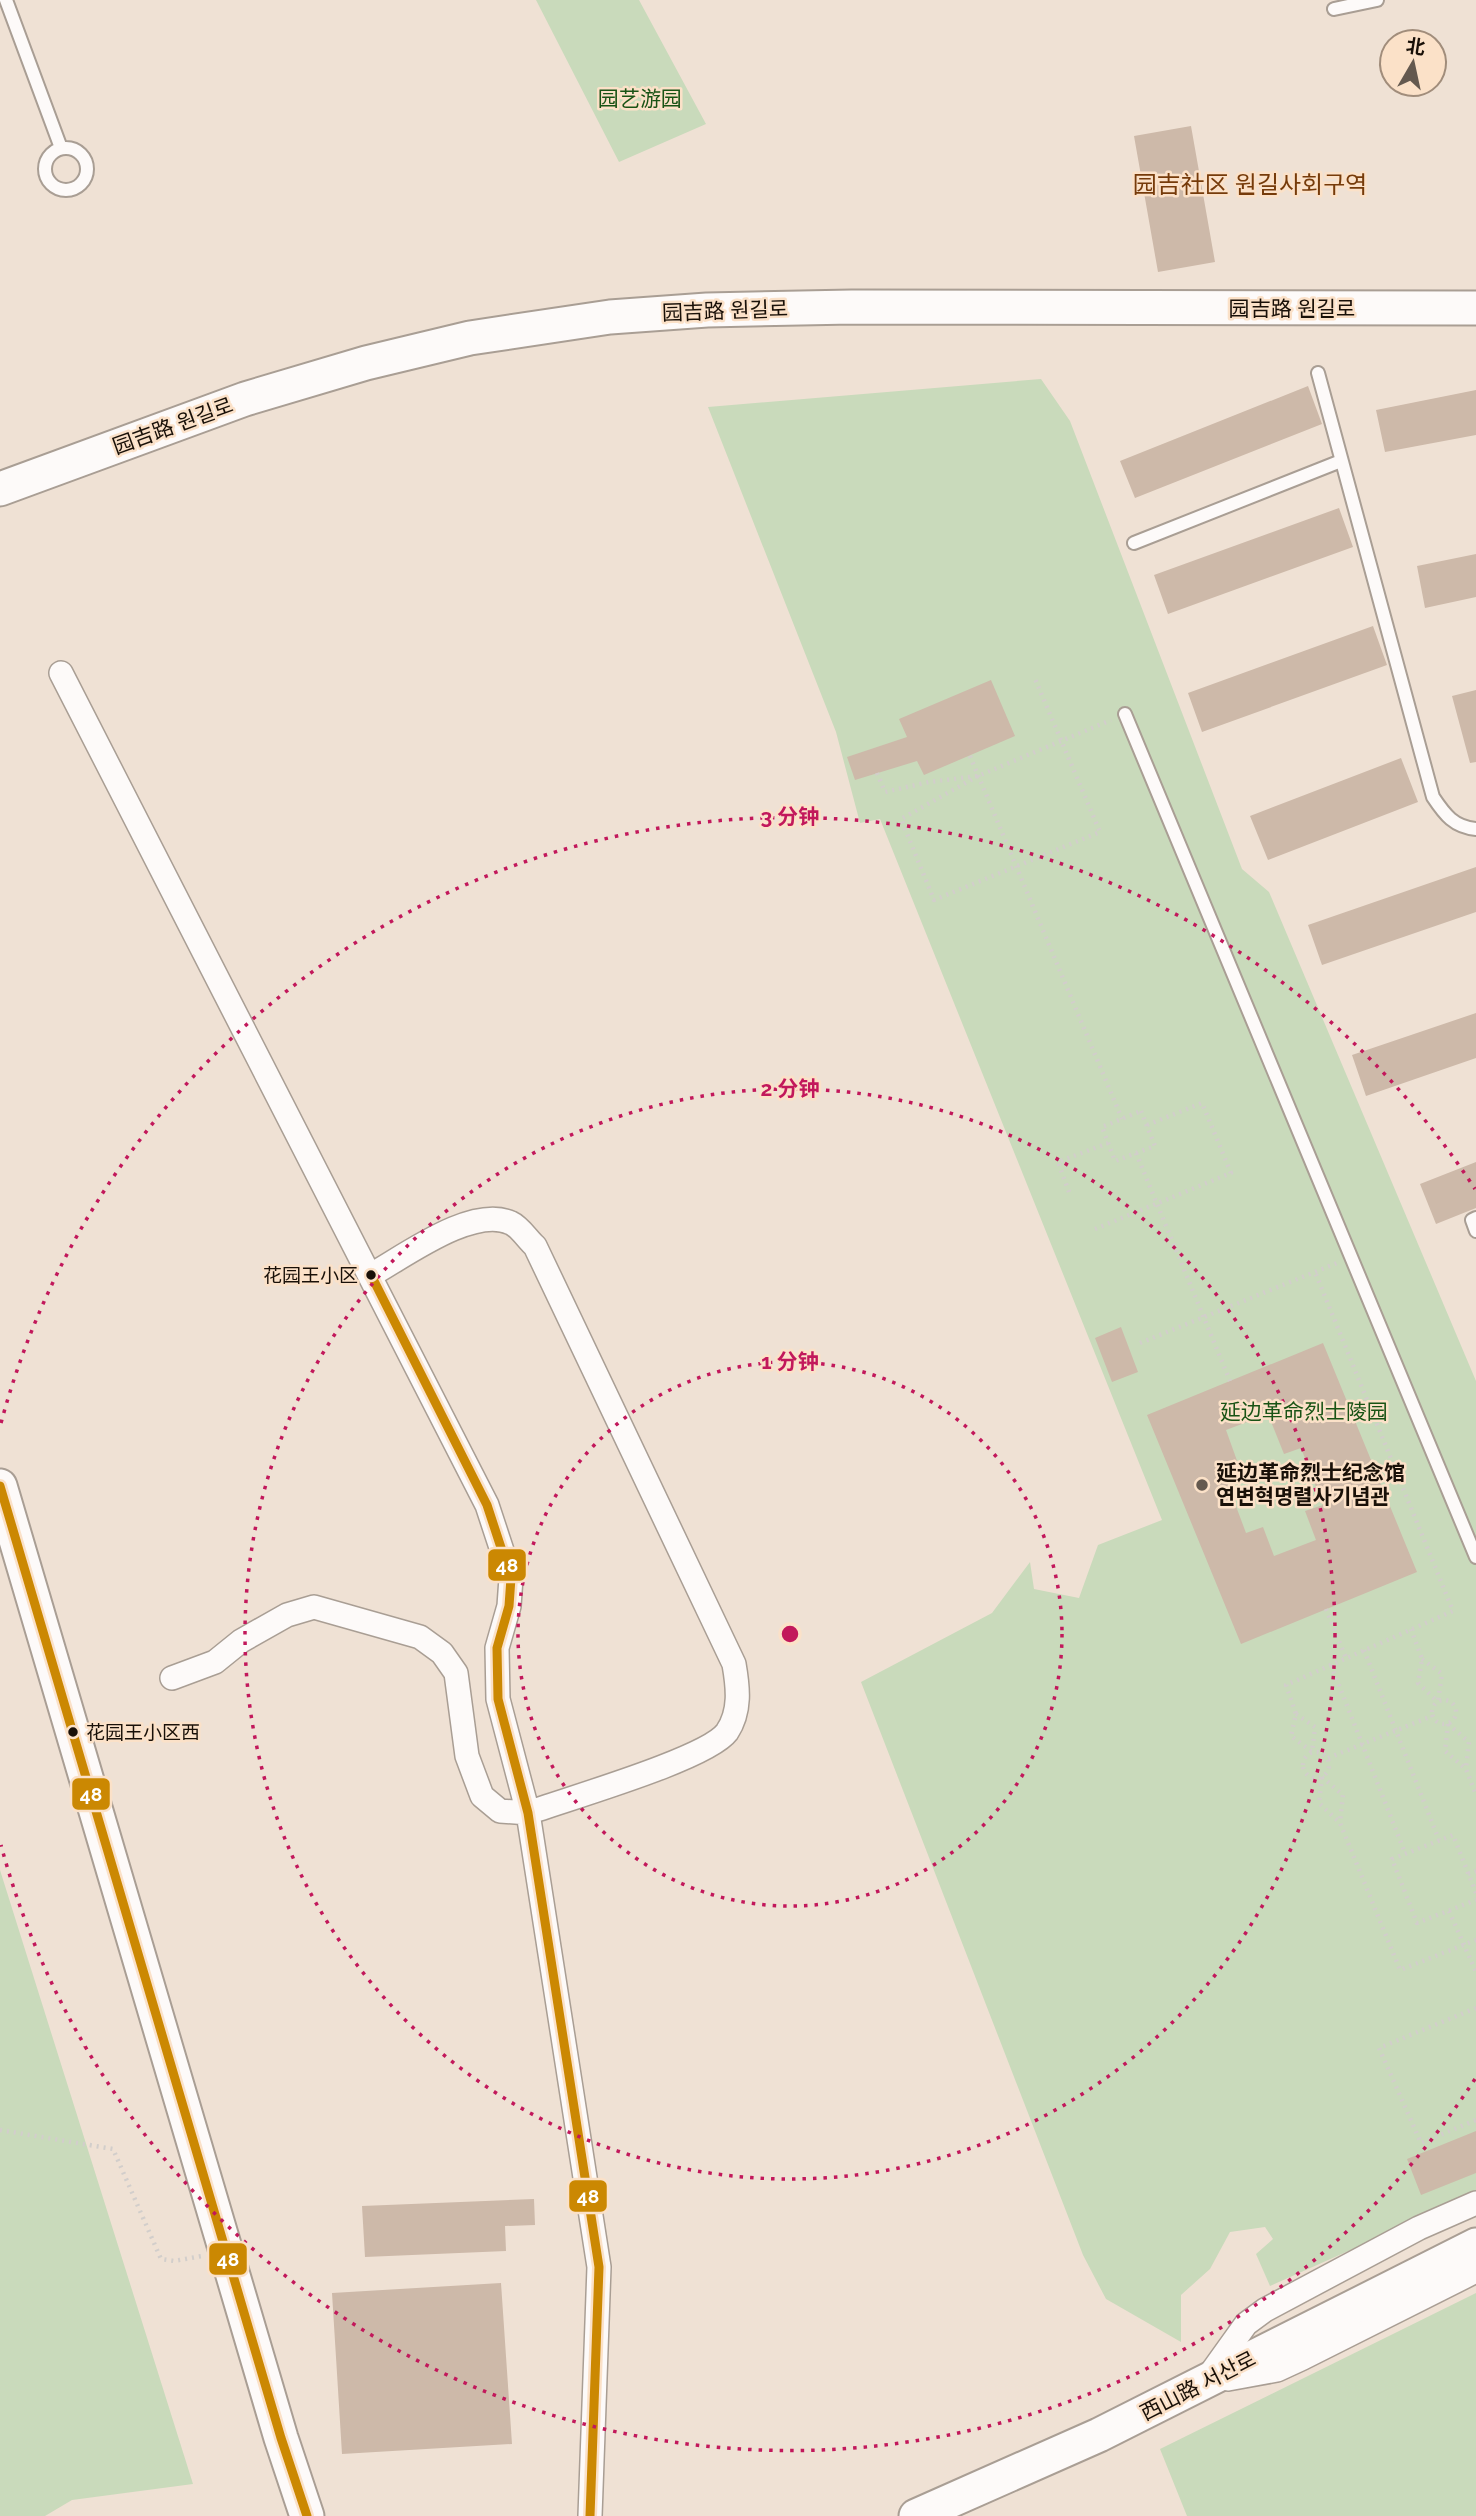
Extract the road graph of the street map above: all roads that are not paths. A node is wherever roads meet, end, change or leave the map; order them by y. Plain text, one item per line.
1 (6, 0) edge
2 (1377, 0) edge
3 (1334, 9) dead end
4 (61, 148) dead end
5 (1476, 308) edge
6 (1318, 373) dead end
7 (1341, 461) junction
8 (0, 489) edge
9 (1134, 543) dead end
10 (61, 673) dead end
11 (1125, 714) road end
12 (1476, 829) edge
13 (1476, 1218) edge
14 (1476, 1230) edge
15 (372, 1275) junction
16 (0, 1486) edge
17 (1476, 1557) edge
18 (172, 1678) dead end
19 (528, 1812) junction
20 (1476, 2203) edge
21 (1476, 2245) edge
22 (1476, 2271) edge
23 (1204, 2384) junction
24 (307, 2516) edge
25 (590, 2516) edge
26 (916, 2516) edge

1 - 4 lane
2 - 3 lane
5 - 8 street, 园吉路 원길로
6 - 7 lane
7 - 9 lane
7 - 12 lane
10 - 15 street
11 - 17 lane
13 - 14 lane
15 - 19 street
15 - 19 street
16 - 24 street
18 - 19 street
19 - 25 street
20 - 23 street
21 - 23 street, 西山路 서산로
22 - 23 street
23 - 26 street, 西山路 서산로

